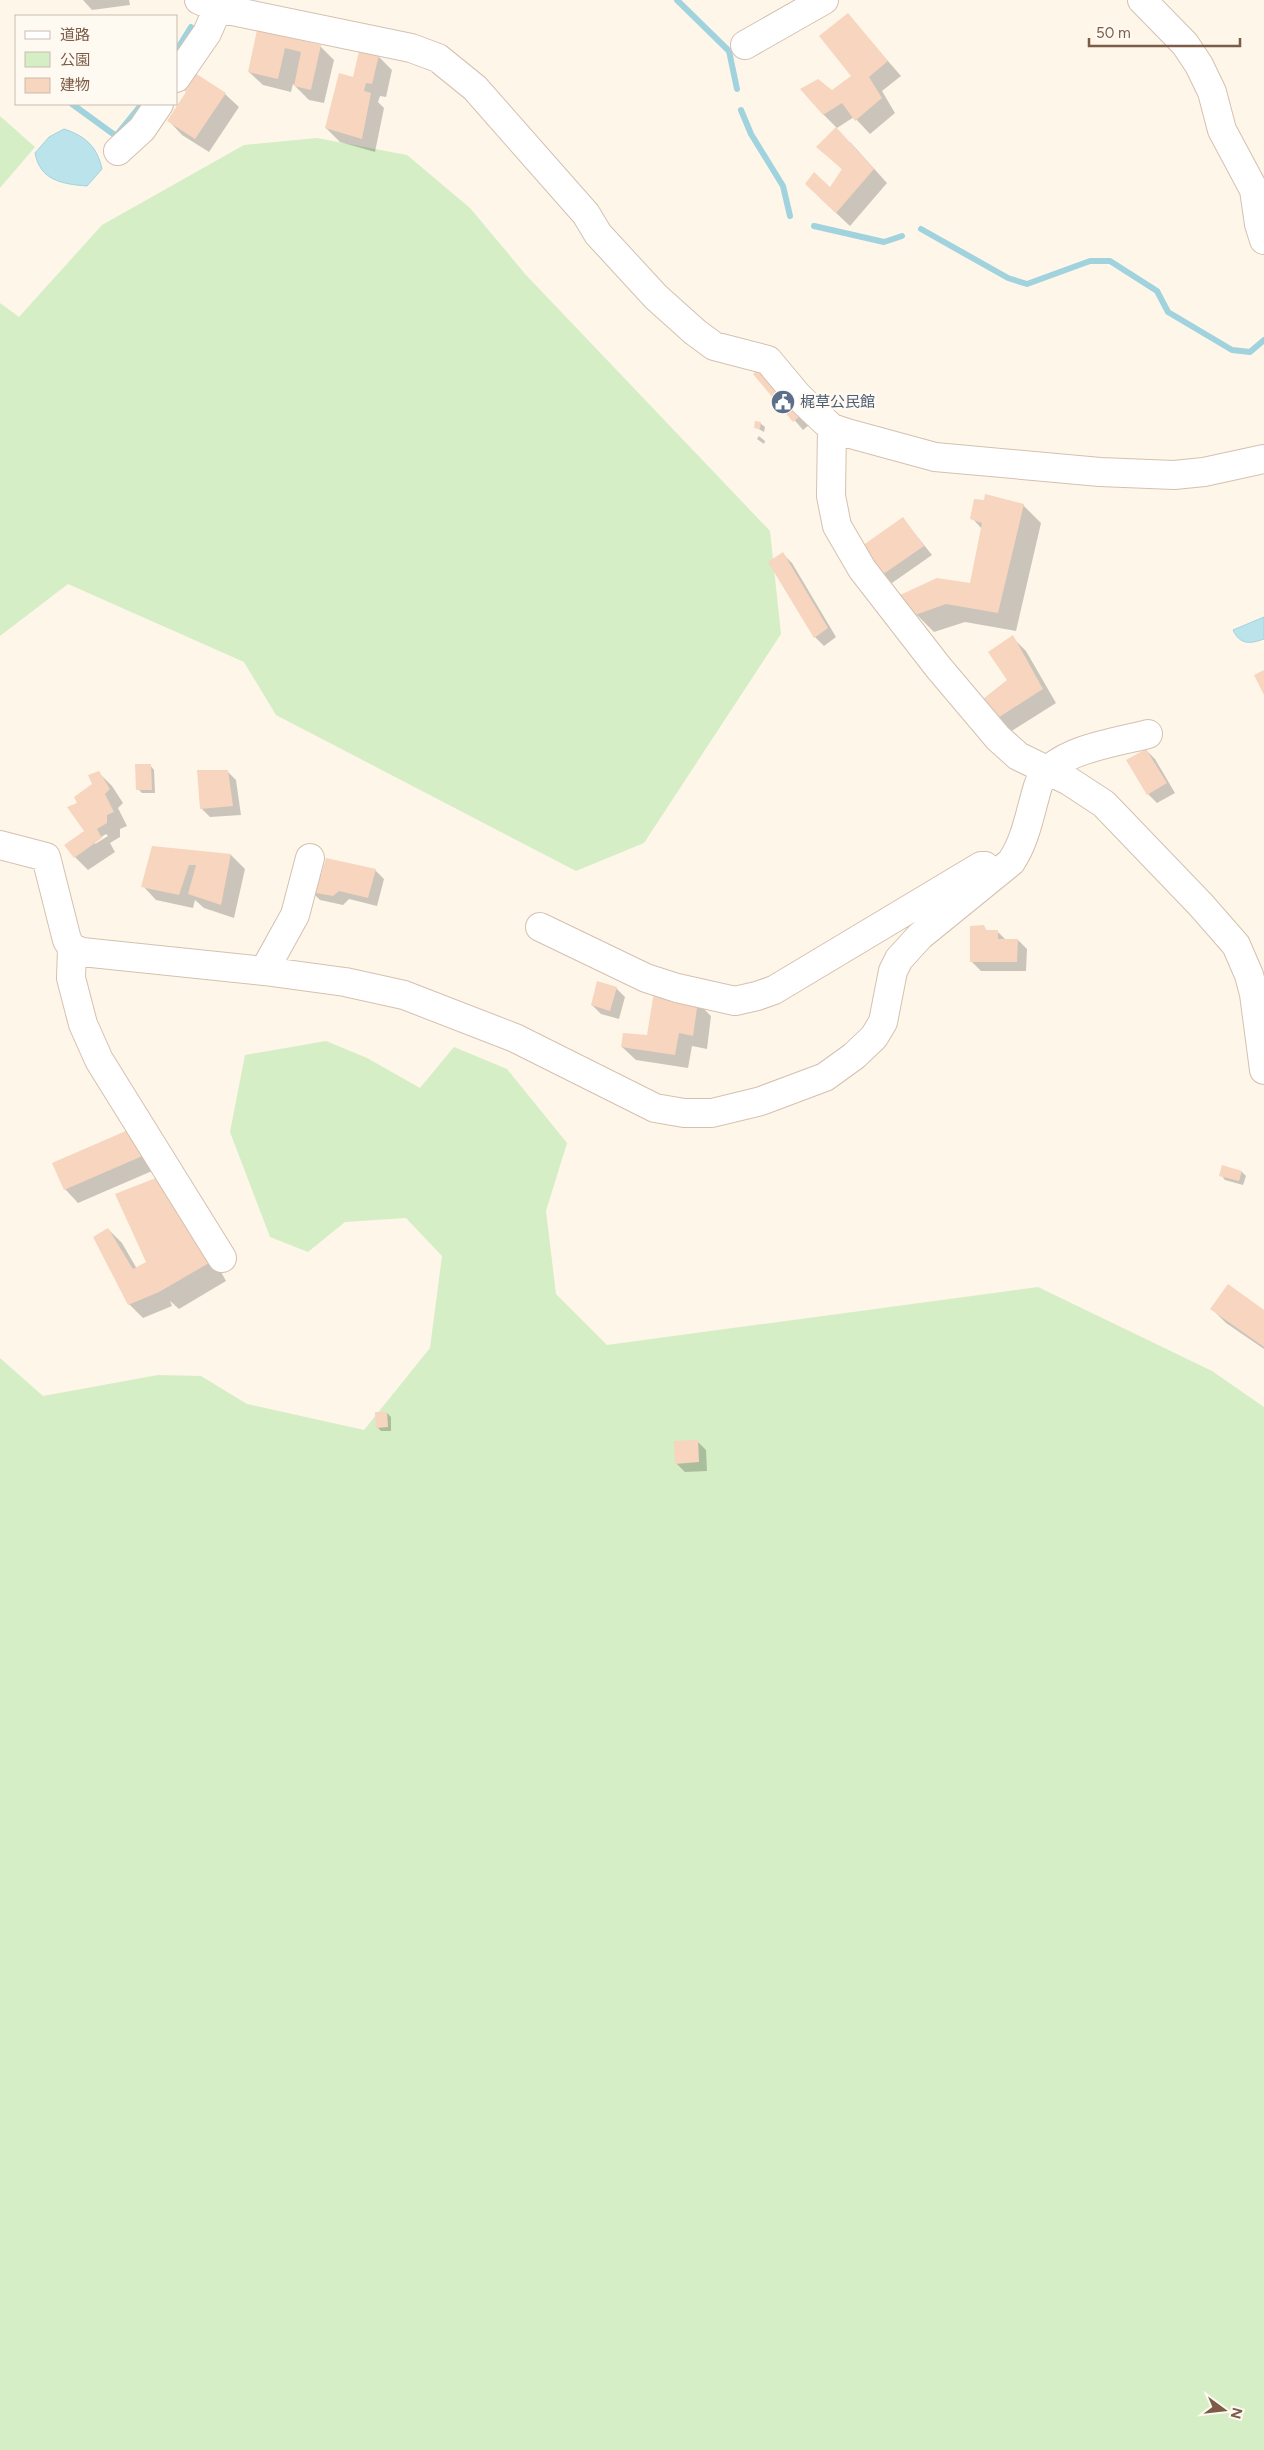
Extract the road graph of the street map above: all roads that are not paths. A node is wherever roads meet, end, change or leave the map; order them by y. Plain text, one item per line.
1 (824, 0) edge
2 (1142, 0) edge
3 (208, 4) edge
4 (745, 45) dead end
5 (178, 75) edge
6 (158, 105) edge
7 (118, 151) dead end
8 (1264, 240) edge
9 (832, 428) junction
10 (1264, 459) edge
11 (1148, 734) dead end
12 (1047, 769) junction
13 (0, 845) edge
14 (310, 858) dead end
15 (1004, 867) junction
16 (540, 928) dead end
17 (72, 948) junction
18 (264, 971) junction
19 (1264, 1070) edge
20 (222, 1258) dead end

1 - 4 street
2 - 8 street
3 - 5 street
3 - 9 street
6 - 7 street
9 - 10 street
9 - 12 street
11 - 12 street
12 - 15 street
12 - 19 street
13 - 17 street
14 - 18 street
15 - 16 street
15 - 18 street
17 - 18 street
17 - 20 street

